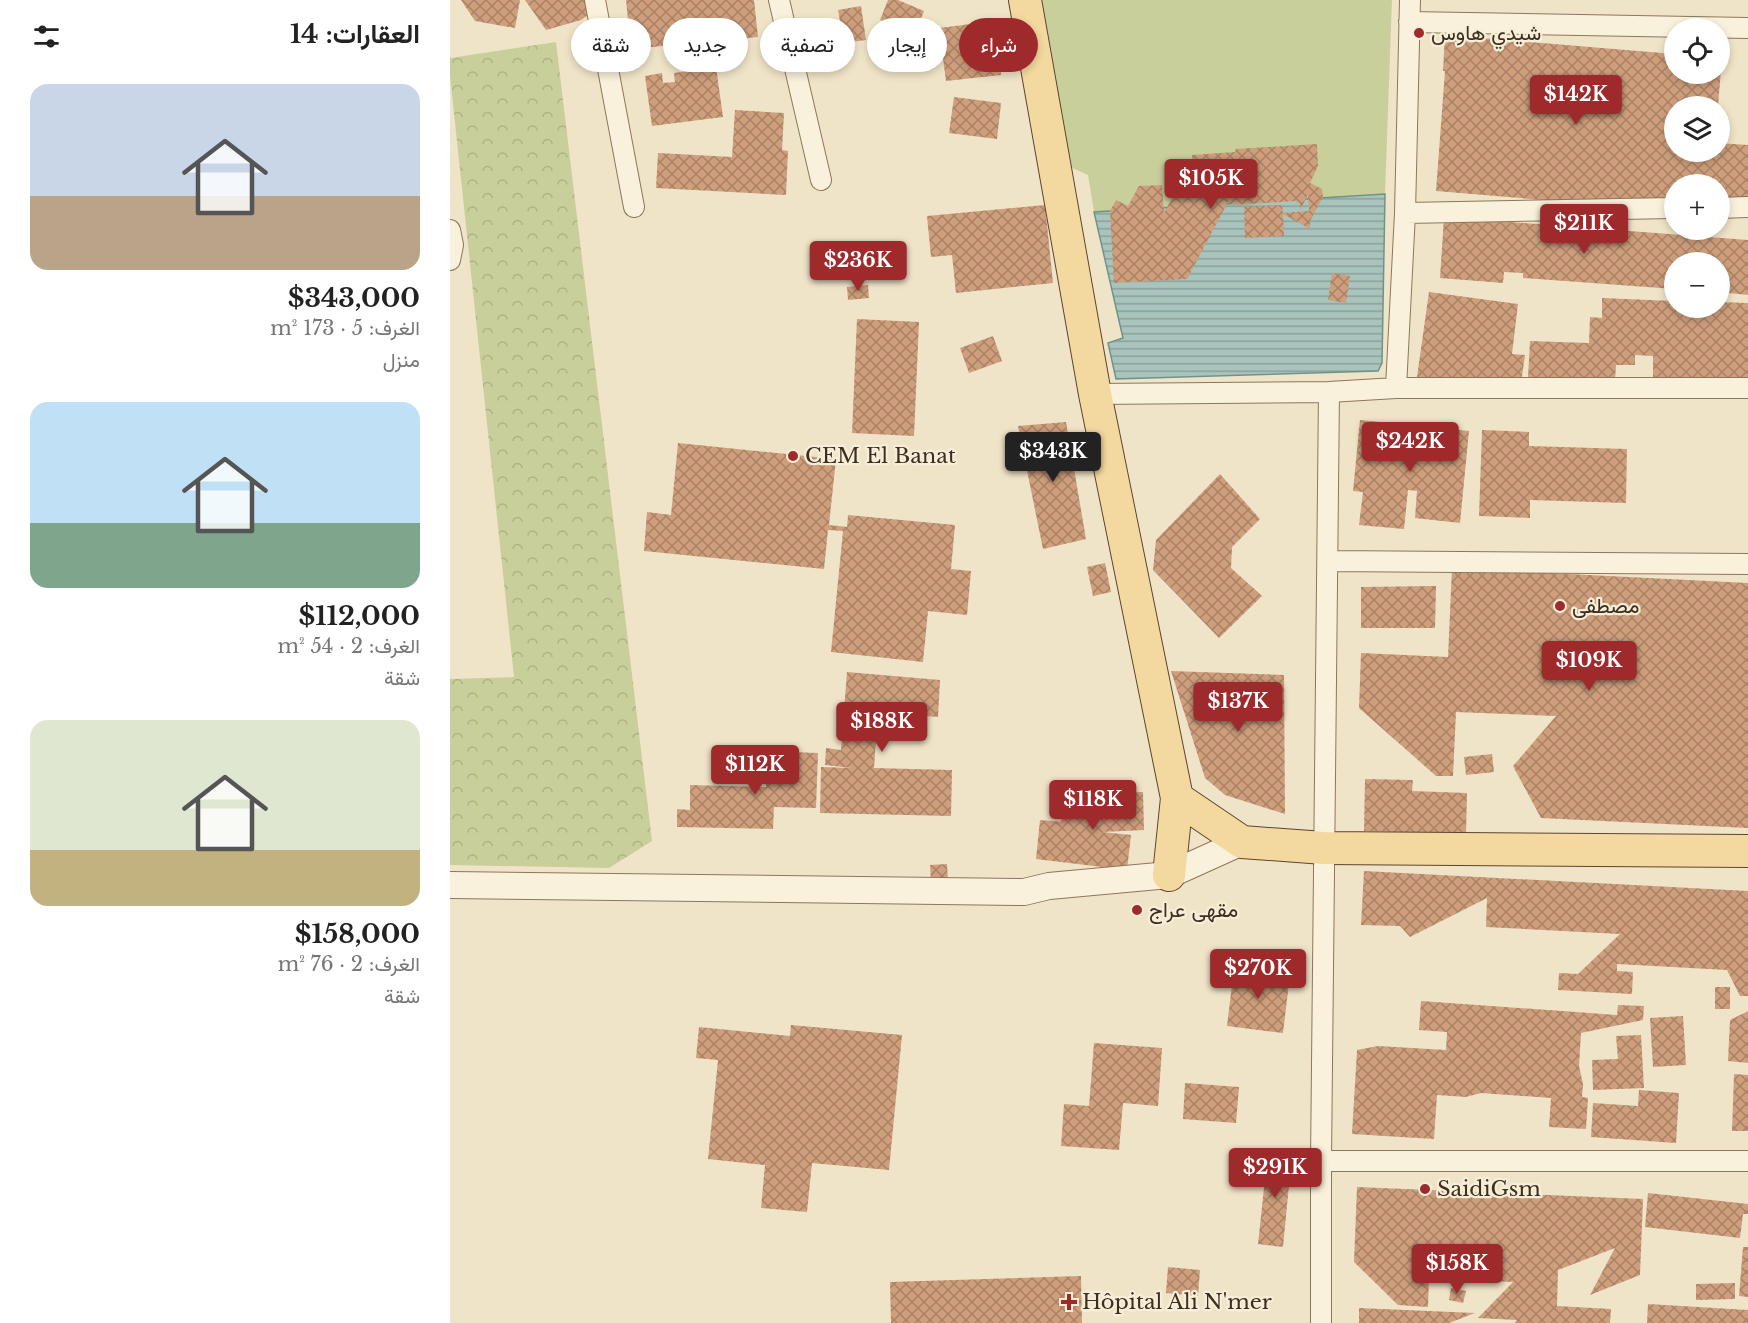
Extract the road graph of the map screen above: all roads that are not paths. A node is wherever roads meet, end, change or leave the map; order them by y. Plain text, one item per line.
1 (595, 0) edge
2 (779, 0) edge
3 (1025, 0) edge
4 (1410, 0) edge
5 (1409, 22) junction
6 (1748, 28) edge
7 (821, 180) dead end
8 (634, 207) dead end
9 (1748, 207) edge
10 (1664, 208) edge
11 (1730, 208) edge
12 (1405, 213) junction
13 (450, 230) edge
14 (450, 260) edge
15 (1396, 388) junction
16 (1748, 388) edge
17 (1329, 392) junction
18 (1095, 394) junction
19 (1328, 561) junction
20 (1748, 564) edge
21 (1178, 798) junction
22 (1242, 842) junction
23 (1324, 848) junction
24 (1748, 851) edge
25 (1169, 875) junction
26 (450, 885) edge
27 (1321, 1161) junction
28 (1748, 1161) edge
29 (1321, 1323) edge

1 - 8 street
2 - 7 street
3 - 18 main road
4 - 5 street
5 - 6 street
5 - 12 street
9 - 11 street
10 - 12 street
12 - 15 street
13 - 14 street
15 - 16 street
15 - 17 street
17 - 18 street
17 - 19 street
18 - 21 main road
19 - 20 street
19 - 23 street
21 - 22 main road
21 - 25 main road
22 - 23 main road
22 - 25 street
23 - 24 main road
23 - 27 street
25 - 26 street
27 - 28 street
27 - 29 street

